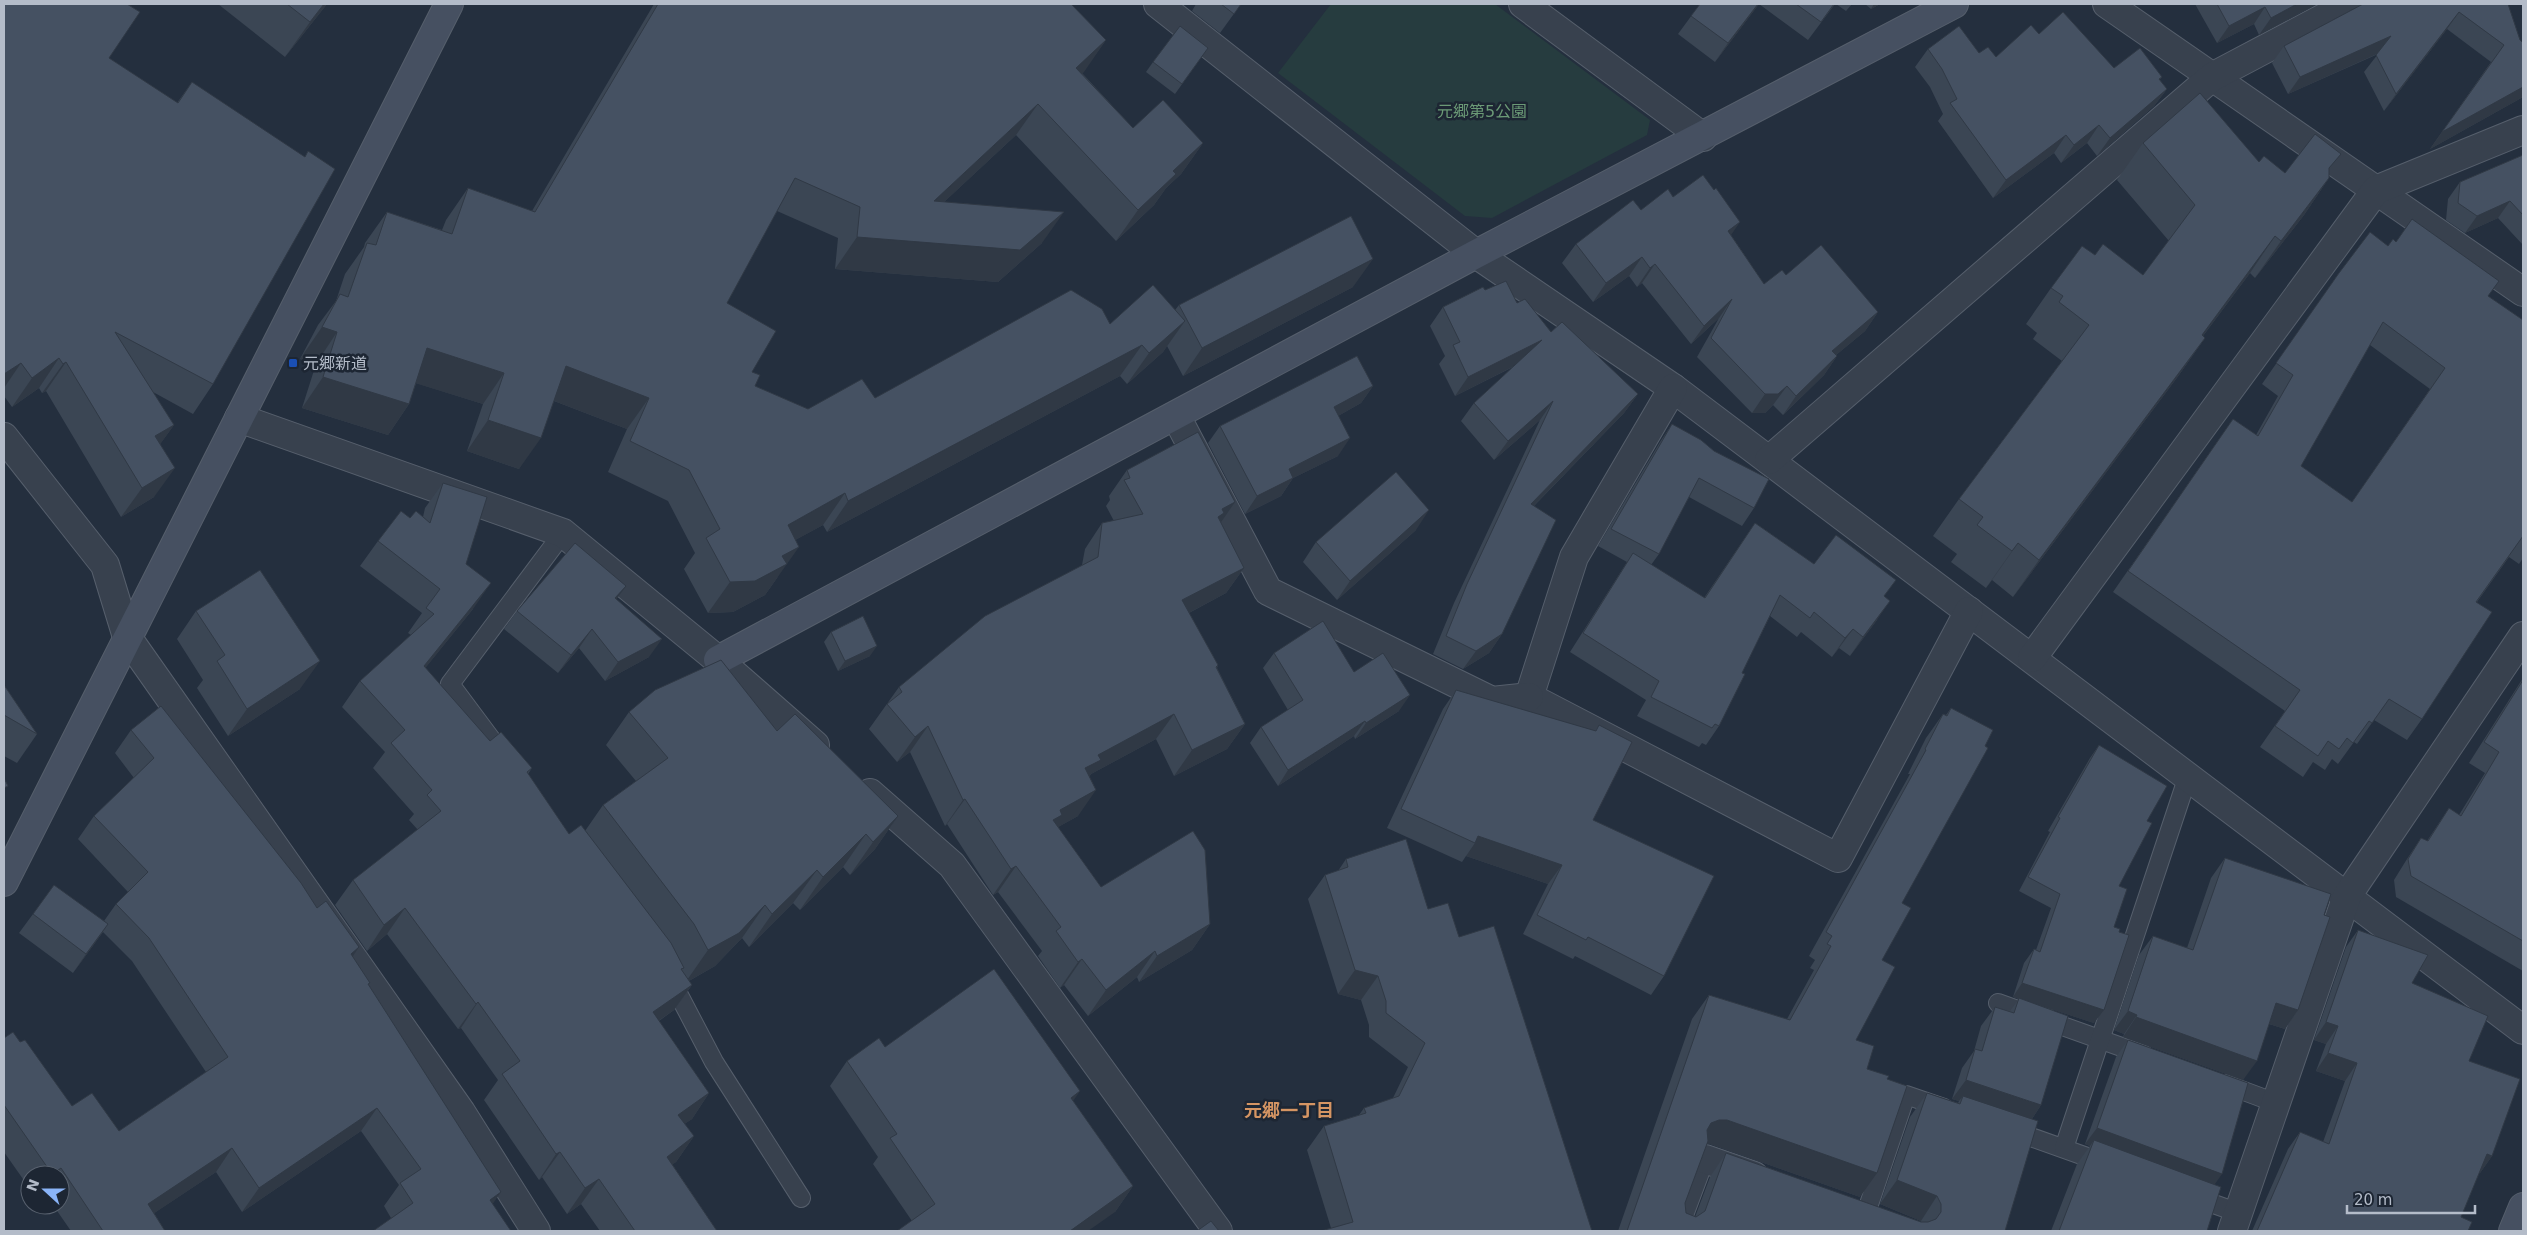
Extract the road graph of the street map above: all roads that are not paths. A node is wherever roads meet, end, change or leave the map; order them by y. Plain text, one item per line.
1 (449, 4) edge
2 (1158, 4) edge
3 (1523, 4) edge
4 (1954, 4) edge
5 (2107, 4) edge
6 (2350, 4) edge
7 (2212, 76) junction
8 (2523, 130) edge
9 (1703, 137) junction
10 (2376, 190) junction
11 (1476, 254) junction
12 (2523, 292) edge
13 (1673, 388) junction
14 (1176, 416) junction
15 (239, 418) junction
16 (4, 437) edge
17 (1769, 460) junction
18 (563, 533) junction
19 (1969, 611) junction
20 (2523, 636) edge
21 (127, 637) junction
22 (2032, 658) junction
23 (718, 660) junction
24 (1529, 697) junction
25 (513, 769) edge
26 (2188, 776) junction
27 (4, 882) edge
28 (2347, 896) junction
29 (662, 963) edge
30 (1998, 1004) dead end
31 (2523, 1030) edge
32 (2101, 1040) junction
33 (2156, 1060) edge
34 (2212, 1080) edge
35 (2276, 1103) junction
36 (1962, 1114) edge
37 (1999, 1126) edge
38 (2064, 1148) junction
39 (1705, 1158) joint
40 (2119, 1168) edge
41 (1776, 1184) edge
42 (2174, 1189) edge
43 (801, 1198) dead end
44 (1838, 1206) edge
45 (2523, 1207) edge
46 (1865, 1216) junction
47 (2236, 1222) edge
48 (1892, 1225) edge
49 (536, 1231) edge
50 (1218, 1231) edge
51 (1678, 1231) edge
52 (2513, 1231) edge

1 - 15 street
2 - 11 street
3 - 9 street
4 - 9 street
5 - 7 street
6 - 7 street
7 - 10 street
7 - 17 street
8 - 10 street
9 - 11 street
10 - 12 street
10 - 22 street
11 - 13 street
11 - 14 street
13 - 17 street
13 - 24 street
14 - 23 street
14 - 24 street
15 - 18 street
15 - 21 street
16 - 21 street
17 - 19 street
18 - 23 street
18 - 25 lane
19 - 22 street
19 - 24 street
20 - 28 street
21 - 27 street
21 - 49 street
22 - 26 street
23 - 50 street
26 - 28 street
26 - 32 lane
28 - 31 street
28 - 35 street
29 - 43 lane
30 - 32 lane
32 - 33 lane
32 - 38 lane
34 - 35 lane
35 - 47 street
36 - 46 lane
37 - 38 lane
38 - 40 lane
39 - 41 street
39 - 51 lane
42 - 47 lane
44 - 46 street
45 - 52 street
46 - 48 street

